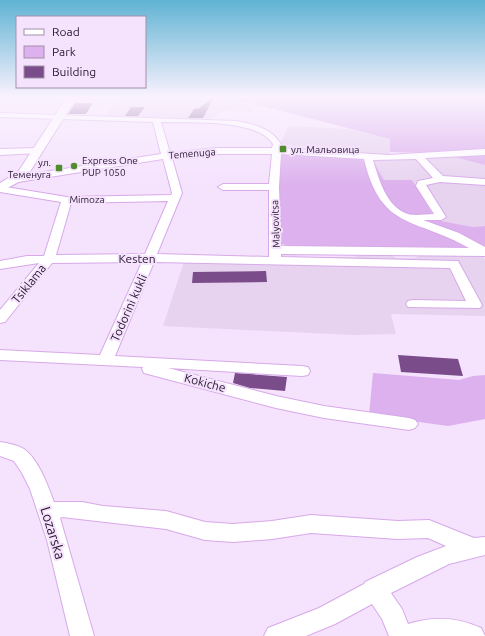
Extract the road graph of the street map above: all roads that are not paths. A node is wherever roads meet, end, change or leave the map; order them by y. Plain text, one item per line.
1 (52, 127) edge
2 (158, 127) edge
3 (250, 127) edge
4 (276, 150) junction
5 (37, 151) junction
6 (0, 152) edge
7 (485, 152) edge
8 (166, 156) junction
9 (368, 157) junction
10 (420, 157) junction
11 (18, 179) junction
12 (440, 179) junction
13 (485, 182) edge
14 (1, 187) edge
15 (223, 187) dead end
16 (274, 187) junction
17 (175, 198) junction
18 (68, 200) junction
19 (407, 217) junction
20 (485, 252) edge
21 (276, 255) junction
22 (150, 258) junction
23 (49, 259) junction
24 (0, 265) edge
25 (413, 304) dead end
26 (0, 319) edge
27 (0, 355) edge
28 (106, 360) junction
29 (302, 371) dead end
30 (409, 424) dead end
31 (0, 449) edge
32 (47, 511) junction
33 (479, 546) edge
34 (373, 589) junction
35 (82, 636) edge
36 (276, 636) edge
37 (400, 636) edge
38 (407, 636) edge
39 (473, 636) edge

1 - 5 main road
2 - 8 street, Todorini kukli
3 - 4 street
4 - 8 street, Temenuga
4 - 9 street, Temenuga
4 - 16 street, Malyovitsa
5 - 6 street
5 - 11 main road
7 - 10 street, Temenuga
8 - 11 street, Temenuga
8 - 17 street, Todorini kukli
9 - 10 street, Temenuga
9 - 19 street
10 - 12 street
11 - 14 main road
12 - 13 street
12 - 19 street
14 - 18 street, Mimoza
15 - 16 street, Malyovitsa
16 - 21 street, Malyovitsa
17 - 18 street, Mimoza
17 - 22 street, Todorini kukli
18 - 23 street, Tsiklama
19 - 20 street
20 - 21 street
21 - 22 street, Kesten
21 - 25 street
22 - 23 street, Kesten
22 - 28 street, Todorini kukli
23 - 24 street, Kesten
23 - 26 street, Tsiklama
27 - 28 street, Kokiche
28 - 29 street
28 - 30 street, Kokiche
31 - 32 street, Lozarska
32 - 33 street
32 - 35 street, Lozarska
33 - 34 street
34 - 36 street
34 - 37 street
38 - 39 street

